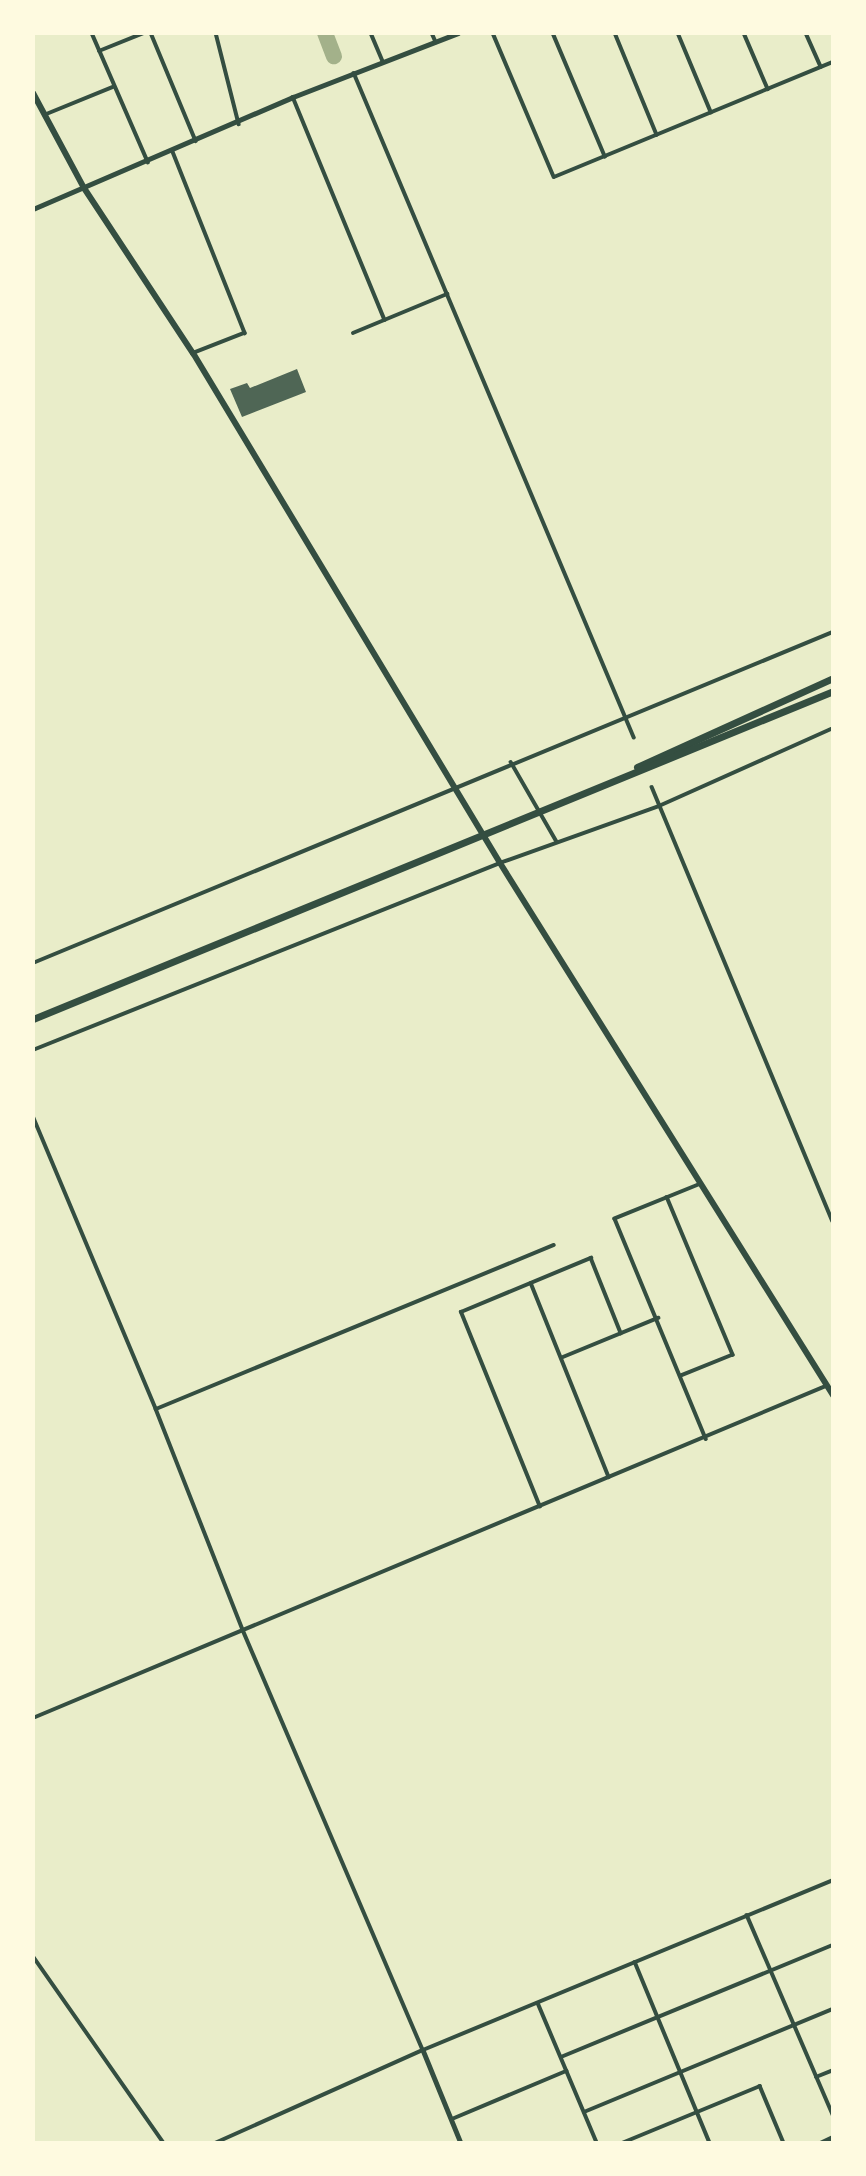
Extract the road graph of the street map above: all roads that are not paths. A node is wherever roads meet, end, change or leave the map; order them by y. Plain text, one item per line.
1 (92, 33) edge
2 (144, 33) edge
3 (151, 33) edge
4 (216, 33) edge
5 (371, 33) edge
6 (432, 33) edge
7 (458, 33) edge
8 (493, 33) edge
9 (553, 33) edge
10 (615, 33) edge
11 (678, 33) edge
12 (744, 33) edge
13 (806, 33) edge
14 (436, 42) junction
15 (99, 51) junction
16 (383, 61) junction
17 (833, 62) edge
18 (821, 67) junction
19 (354, 73) junction
20 (113, 87) junction
21 (768, 89) junction
22 (33, 93) edge
23 (293, 97) junction
24 (711, 112) junction
25 (43, 116) junction
26 (239, 124) junction
27 (657, 135) junction
28 (196, 141) junction
29 (173, 152) junction
30 (605, 156) junction
31 (148, 162) junction
32 (84, 188) junction
33 (33, 209) edge
34 (447, 293) junction
35 (384, 320) junction
36 (354, 333) dead end
37 (193, 353) junction
38 (833, 632) edge
39 (833, 678) edge
40 (833, 691) edge
41 (628, 717) junction
42 (833, 728) edge
43 (634, 737) dead end
44 (511, 762) junction
45 (456, 787) junction
46 (652, 787) dead end
47 (569, 798) junction
48 (659, 806) junction
49 (557, 842) junction
50 (500, 863) junction
51 (33, 963) edge
52 (33, 1019) edge
53 (33, 1050) edge
54 (33, 1116) edge
55 (701, 1183) junction
56 (667, 1197) junction
57 (833, 1221) edge
58 (554, 1245) dead end
59 (531, 1283) junction
60 (658, 1318) junction
61 (621, 1333) junction
62 (562, 1357) junction
63 (681, 1376) junction
64 (827, 1385) junction
65 (833, 1395) edge
66 (156, 1409) junction
67 (706, 1439) junction
68 (609, 1478) junction
69 (540, 1507) junction
70 (243, 1630) junction
71 (33, 1718) edge
72 (833, 1880) edge
73 (747, 1915) junction
74 (833, 1945) edge
75 (33, 1956) edge
76 (635, 1962) junction
77 (771, 1970) junction
78 (538, 2002) junction
79 (833, 2009) edge
80 (658, 2017) junction
81 (794, 2025) junction
82 (423, 2050) junction
83 (561, 2057) junction
84 (833, 2070) edge
85 (567, 2071) junction
86 (681, 2072) junction
87 (817, 2077) junction
88 (584, 2112) junction
89 (697, 2112) junction
90 (833, 2115) edge
91 (452, 2119) junction
92 (833, 2137) edge
93 (595, 2142) edge
94 (164, 2143) edge
95 (215, 2143) edge
96 (461, 2143) edge
97 (622, 2143) edge
98 (710, 2143) edge
99 (784, 2143) edge
100 (820, 2143) edge

1 - 15 street
2 - 15 street
3 - 28 street
4 - 26 street
5 - 16 street
6 - 14 street
7 - 14 street
8 - 30 street
9 - 30 street
10 - 27 street
11 - 24 street
12 - 21 street
13 - 18 street
14 - 16 street
15 - 20 street
16 - 19 street
17 - 18 street
18 - 21 street
19 - 23 street
19 - 34 street
20 - 25 street
20 - 31 street
21 - 24 street
22 - 25 highway
23 - 26 street
23 - 35 street
24 - 27 street
25 - 32 highway
26 - 28 street
27 - 30 street
28 - 29 street
29 - 31 street
29 - 37 street
31 - 32 street
32 - 33 street
32 - 37 highway
34 - 35 street
34 - 41 street
35 - 36 street
37 - 45 highway
38 - 41 street
39 - 47 highway
40 - 47 highway
41 - 43 street
41 - 44 street
42 - 48 street
44 - 45 street
44 - 49 street
45 - 50 highway
45 - 51 street
46 - 48 street
47 - 52 highway
48 - 49 street
48 - 57 street
49 - 50 street
50 - 53 street
50 - 55 highway
54 - 66 street
55 - 56 street
55 - 64 highway
56 - 60 street
56 - 63 street
58 - 66 street
59 - 61 street
59 - 62 street
59 - 69 street
60 - 61 street
60 - 63 street
61 - 62 street
62 - 68 street
63 - 67 street
64 - 65 highway
64 - 67 street
66 - 70 street
67 - 68 street
68 - 69 street
69 - 70 street
70 - 71 street
70 - 82 street
72 - 73 street
73 - 76 street
73 - 77 street
74 - 77 street
75 - 94 street
76 - 78 street
76 - 80 street
77 - 80 street
77 - 81 street
78 - 82 street
78 - 83 street
79 - 81 street
80 - 83 street
80 - 86 street
81 - 86 street
81 - 87 street
82 - 91 street
82 - 95 street
83 - 85 street
84 - 87 street
85 - 88 street
85 - 91 street
86 - 88 street
86 - 89 street
87 - 90 street
88 - 93 street
89 - 97 street
89 - 98 street
89 - 99 street
91 - 96 street
92 - 100 street

